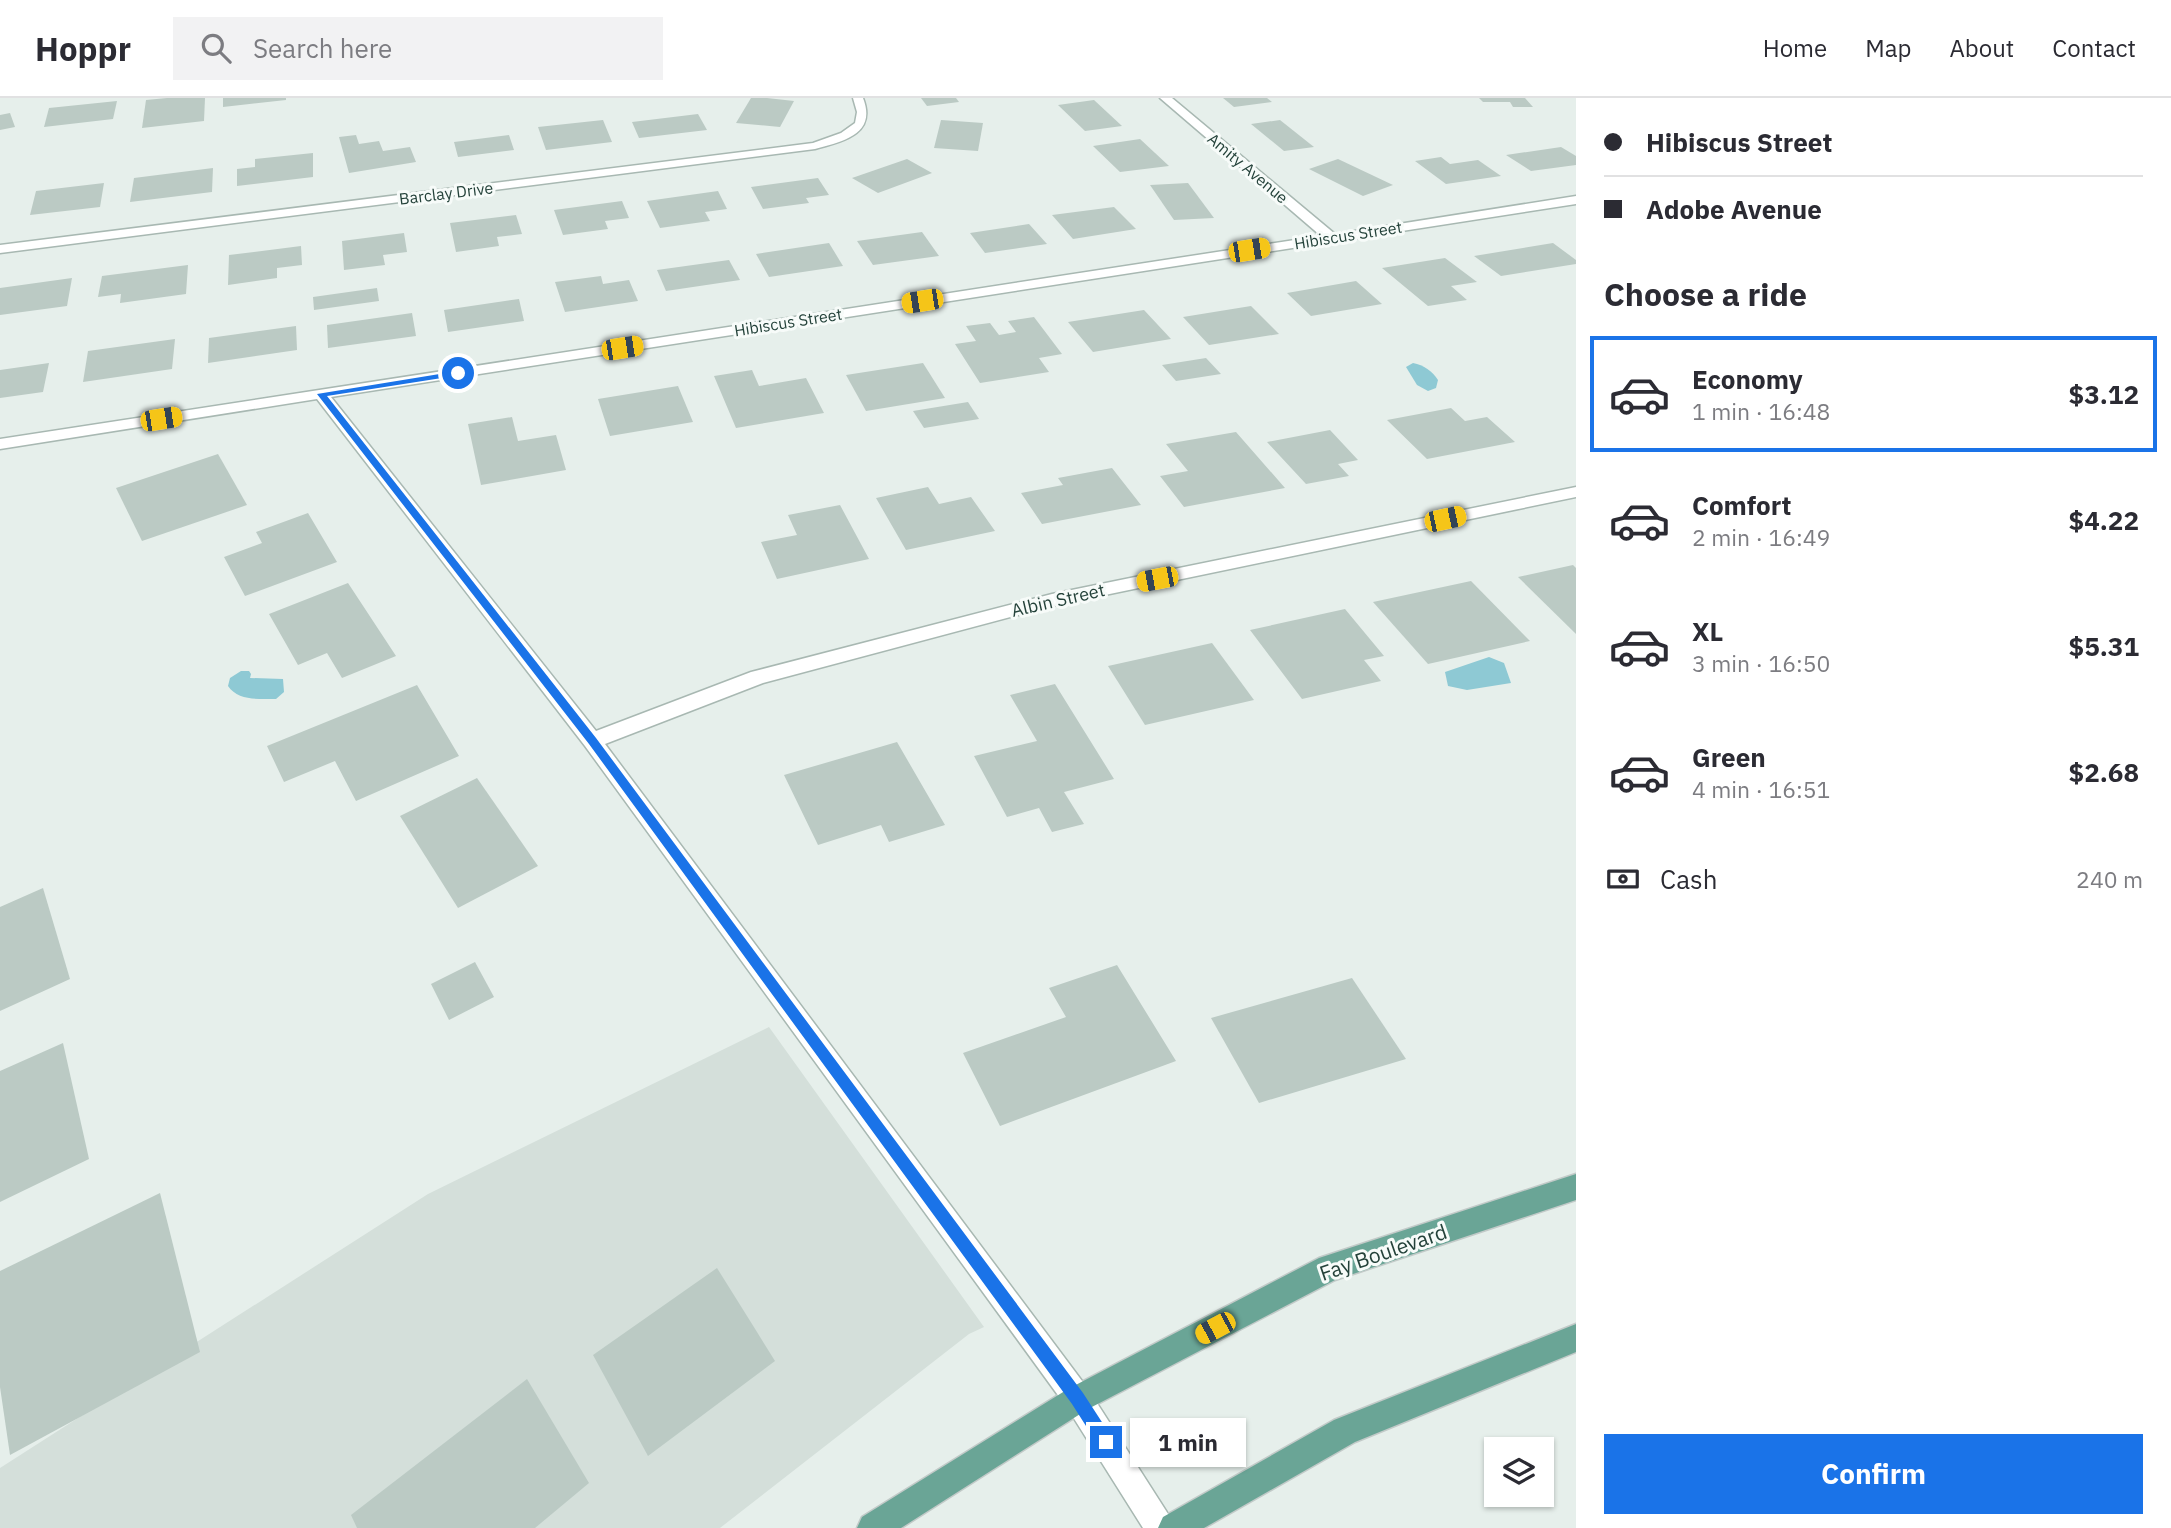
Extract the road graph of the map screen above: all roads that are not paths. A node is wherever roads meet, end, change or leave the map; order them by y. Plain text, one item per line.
1 (858, 98) edge
2 (1165, 98) edge
3 (1576, 200) edge
4 (1331, 237) junction
5 (0, 249) edge
6 (321, 394) junction
7 (0, 444) edge
8 (1576, 492) edge
9 (592, 741) junction
10 (1576, 1187) edge
11 (1576, 1338) edge
12 (1078, 1399) junction
13 (873, 1528) edge
14 (1161, 1528) edge
15 (1174, 1528) edge

1 - 5 street, Barclay Drive
2 - 4 street, Amity Avenue
3 - 4 street, Hibiscus Street
4 - 6 street, Hibiscus Street
6 - 7 street, Hibiscus Street
6 - 9 street
8 - 9 street, Albin Street
9 - 12 street
10 - 12 main road, Fay Boulevard
11 - 15 main road
12 - 13 main road, Fay Boulevard
12 - 14 street

